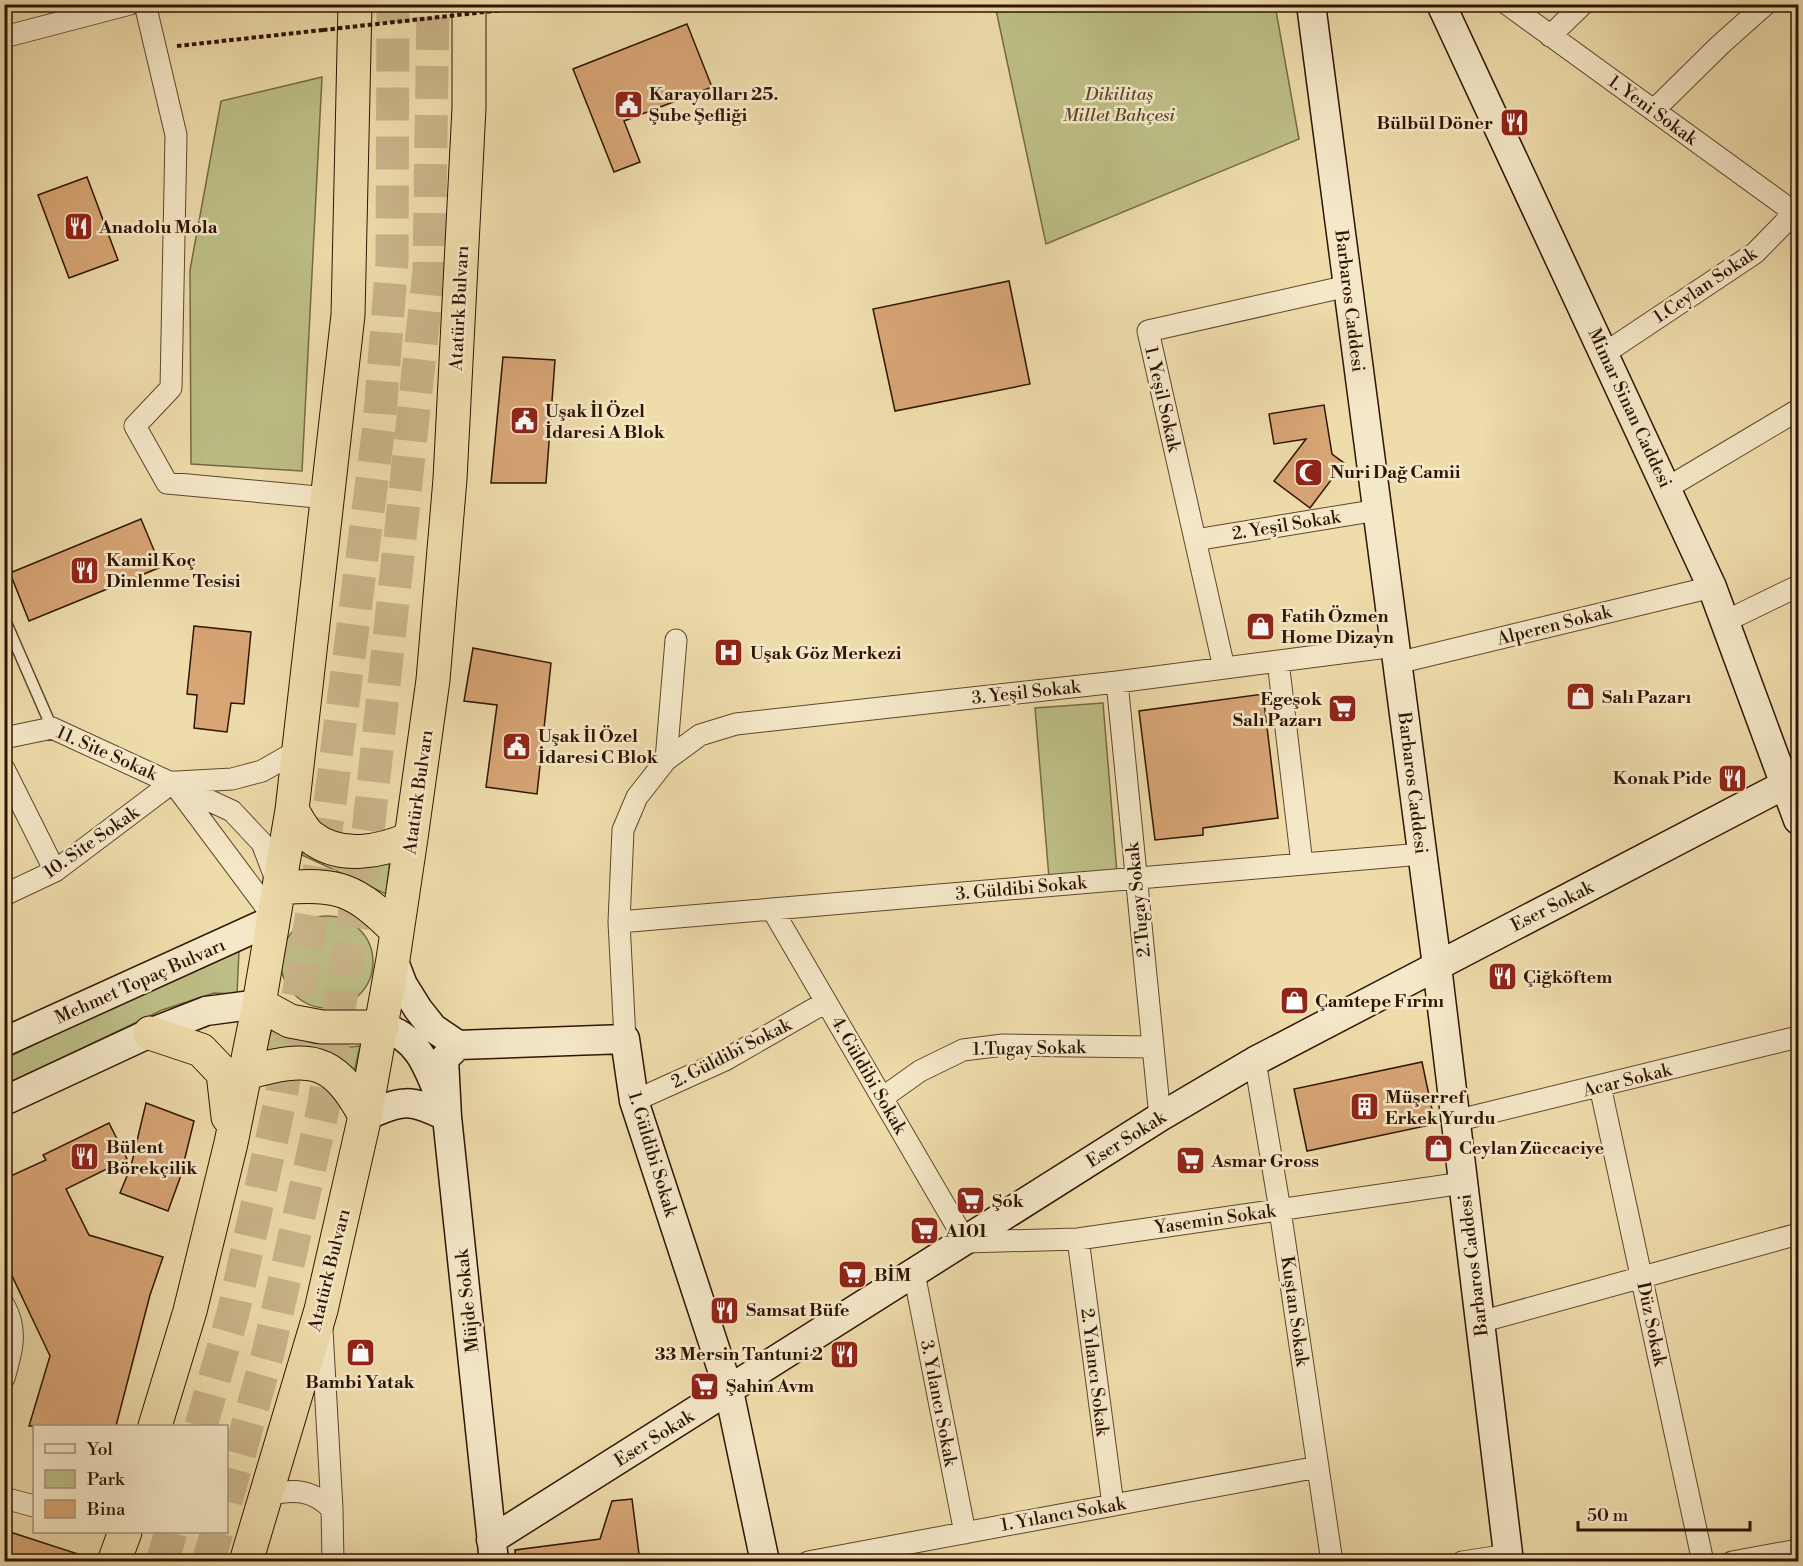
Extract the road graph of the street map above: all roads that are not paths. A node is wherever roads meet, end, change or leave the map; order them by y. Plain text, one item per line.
1 (130, 4) edge
2 (146, 4) edge
3 (355, 4) edge
4 (469, 4) edge
5 (1311, 4) edge
6 (1442, 4) edge
7 (1507, 4) edge
8 (1583, 4) edge
9 (1766, 4) edge
10 (6, 32) edge
11 (1550, 36) junction
12 (1654, 110) junction
13 (1797, 212) edge
14 (1348, 286) junction
15 (1605, 353) junction
16 (1798, 410) edge
17 (1667, 488) junction
18 (328, 498) junction
19 (1378, 510) junction
20 (1195, 540) junction
21 (1798, 586) edge
22 (1712, 587) junction
23 (4, 618) edge
24 (1726, 621) junction
25 (676, 640) dead end
26 (1396, 654) junction
27 (1278, 661) junction
28 (1224, 668) junction
29 (1117, 682) junction
30 (52, 728) junction
31 (4, 738) edge
32 (299, 750) junction
33 (666, 760) junction
34 (4, 769) edge
35 (1792, 782) edge
36 (173, 783) junction
37 (291, 810) junction
38 (1798, 820) edge
39 (411, 838) junction
40 (1422, 854) junction
41 (1302, 864) junction
42 (55, 871) junction
43 (1136, 878) junction
44 (4, 895) edge
45 (277, 904) junction
46 (772, 909) junction
47 (619, 922) junction
48 (395, 945) junction
49 (1437, 966) junction
50 (826, 1002) junction
51 (260, 1004) junction
52 (382, 1027) junction
53 (150, 1033) junction
54 (1798, 1037) edge
55 (625, 1039) junction
56 (4, 1042) edge
57 (458, 1045) junction
58 (1153, 1047) junction
59 (1255, 1061) junction
60 (246, 1073) junction
61 (1600, 1086) junction
62 (882, 1098) junction
63 (4, 1101) edge
64 (634, 1101) junction
65 (365, 1116) junction
66 (447, 1117) junction
67 (1160, 1117) junction
68 (1455, 1121) junction
69 (231, 1143) junction
70 (1463, 1183) junction
71 (1280, 1210) junction
72 (1798, 1234) edge
73 (1078, 1239) junction
74 (966, 1242) junction
75 (914, 1273) junction
76 (1642, 1278) junction
77 (4, 1305) edge
78 (321, 1310) junction
79 (1480, 1322) junction
80 (4, 1378) edge
81 (729, 1391) junction
82 (155, 1425) edge
83 (1318, 1467) junction
84 (267, 1495) junction
85 (4, 1498) edge
86 (1113, 1505) junction
87 (33, 1506) edge
88 (332, 1509) junction
89 (124, 1533) edge
90 (964, 1533) junction
91 (1798, 1550) edge
92 (493, 1551) edge
93 (1509, 1558) edge
94 (1744, 1560) edge
95 (114, 1562) edge
96 (246, 1562) edge
97 (333, 1562) edge
98 (765, 1562) edge
99 (808, 1562) edge
100 (1332, 1562) edge
101 (1462, 1562) edge
102 (1703, 1562) edge

1 - 10 street
2 - 18 street
3 - 18 highway
4 - 39 highway, Atatürk Bulvarı
5 - 14 street, Barbaros Caddesi
6 - 15 street, Mimar Sinan Caddesi
7 - 11 street, 1. Yeni Sokak
8 - 11 street
9 - 12 street
11 - 12 street, 1. Yeni Sokak
12 - 13 street, 1. Yeni Sokak
13 - 15 street, 1.Ceylan Sokak
14 - 19 street, Barbaros Caddesi
14 - 20 street, 1. Yeşil Sokak
15 - 17 street, Mimar Sinan Caddesi
16 - 17 street
17 - 22 street, Mimar Sinan Caddesi
18 - 32 highway
19 - 20 street, 2. Yeşil Sokak
19 - 26 street, Barbaros Caddesi
20 - 28 street, 1. Yeşil Sokak
21 - 24 street
22 - 24 street, Mimar Sinan Caddesi
22 - 26 street, Alperen Sokak
23 - 30 lane
24 - 35 street, Mimar Sinan Caddesi
25 - 33 street
26 - 27 street, 3. Yeşil Sokak
26 - 40 street, Barbaros Caddesi
27 - 28 street, 3. Yeşil Sokak
27 - 41 street
28 - 29 street, 3. Yeşil Sokak
29 - 33 street, 3. Yeşil Sokak
29 - 43 street, 2.Tugay Sokak
30 - 31 street, 11. Site Sokak
30 - 36 street, 11. Site Sokak
32 - 36 street
32 - 37 highway
33 - 47 street, 1. Güldibi Sokak
34 - 42 street
35 - 38 street, Mimar Sinan Caddesi
35 - 49 street, Eser Sokak
36 - 42 street, 10. Site Sokak
36 - 45 street
36 - 45 street, 11. Site Sokak
37 - 39 highway
37 - 45 highway
39 - 48 highway, Atatürk Bulvarı
40 - 41 street, 3. Güldibi Sokak
40 - 49 street, Barbaros Caddesi
41 - 43 street, 3. Güldibi Sokak
42 - 44 street, 10. Site Sokak
43 - 46 street, 3. Güldibi Sokak
43 - 58 street, 2.Tugay Sokak
45 - 48 highway
45 - 51 highway
45 - 56 street, Mehmet Topaç Bulvarı
46 - 47 street, 3. Güldibi Sokak
46 - 50 street, 4. Güldibi Sokak
47 - 55 street, 1. Güldibi Sokak
48 - 52 highway, Atatürk Bulvarı
48 - 57 street
49 - 59 street, Eser Sokak
49 - 68 street, Barbaros Caddesi
50 - 62 street, 4. Güldibi Sokak
50 - 64 street, 2. Güldibi Sokak
51 - 52 highway
51 - 53 street
51 - 60 highway
52 - 65 highway, Atatürk Bulvarı
52 - 66 street
53 - 63 street
53 - 69 highway
54 - 61 street, Acar Sokak
55 - 57 street
55 - 64 street, 1. Güldibi Sokak
57 - 66 street, Müjde Sokak
58 - 62 street, 1.Tugay Sokak
58 - 67 street, 2.Tugay Sokak
59 - 67 street, Eser Sokak
59 - 71 street, Kuştan Sokak
60 - 65 highway
60 - 69 highway
61 - 68 street, Acar Sokak
61 - 76 street, Düz Sokak
62 - 74 street, 4. Güldibi Sokak
64 - 81 street, 1. Güldibi Sokak
65 - 66 street
65 - 78 highway, Atatürk Bulvarı
66 - 92 street, Müjde Sokak
67 - 74 street, Eser Sokak
68 - 70 street, Barbaros Caddesi
69 - 82 highway
70 - 71 street, Yasemin Sokak
70 - 79 street, Barbaros Caddesi
71 - 73 street, Yasemin Sokak
71 - 83 street, Kuştan Sokak
72 - 76 street
73 - 74 street, Yasemin Sokak
73 - 86 street, 2. Yılancı Sokak
74 - 75 street, Eser Sokak
75 - 81 street, Eser Sokak
75 - 90 street, 3. Yılancı Sokak
76 - 79 street
76 - 102 street, Düz Sokak
77 - 80 street
78 - 84 highway, Atatürk Bulvarı
78 - 88 street
79 - 93 street, Barbaros Caddesi
81 - 92 street, Eser Sokak
81 - 98 street, 1. Güldibi Sokak
83 - 86 street, 1. Yılancı Sokak
83 - 100 street, Kuştan Sokak
84 - 88 street
84 - 96 highway, Atatürk Bulvarı
85 - 87 street
86 - 90 street, 1. Yılancı Sokak
88 - 97 street
89 - 95 highway
90 - 99 street, 1. Yılancı Sokak
91 - 94 street
93 - 101 street

